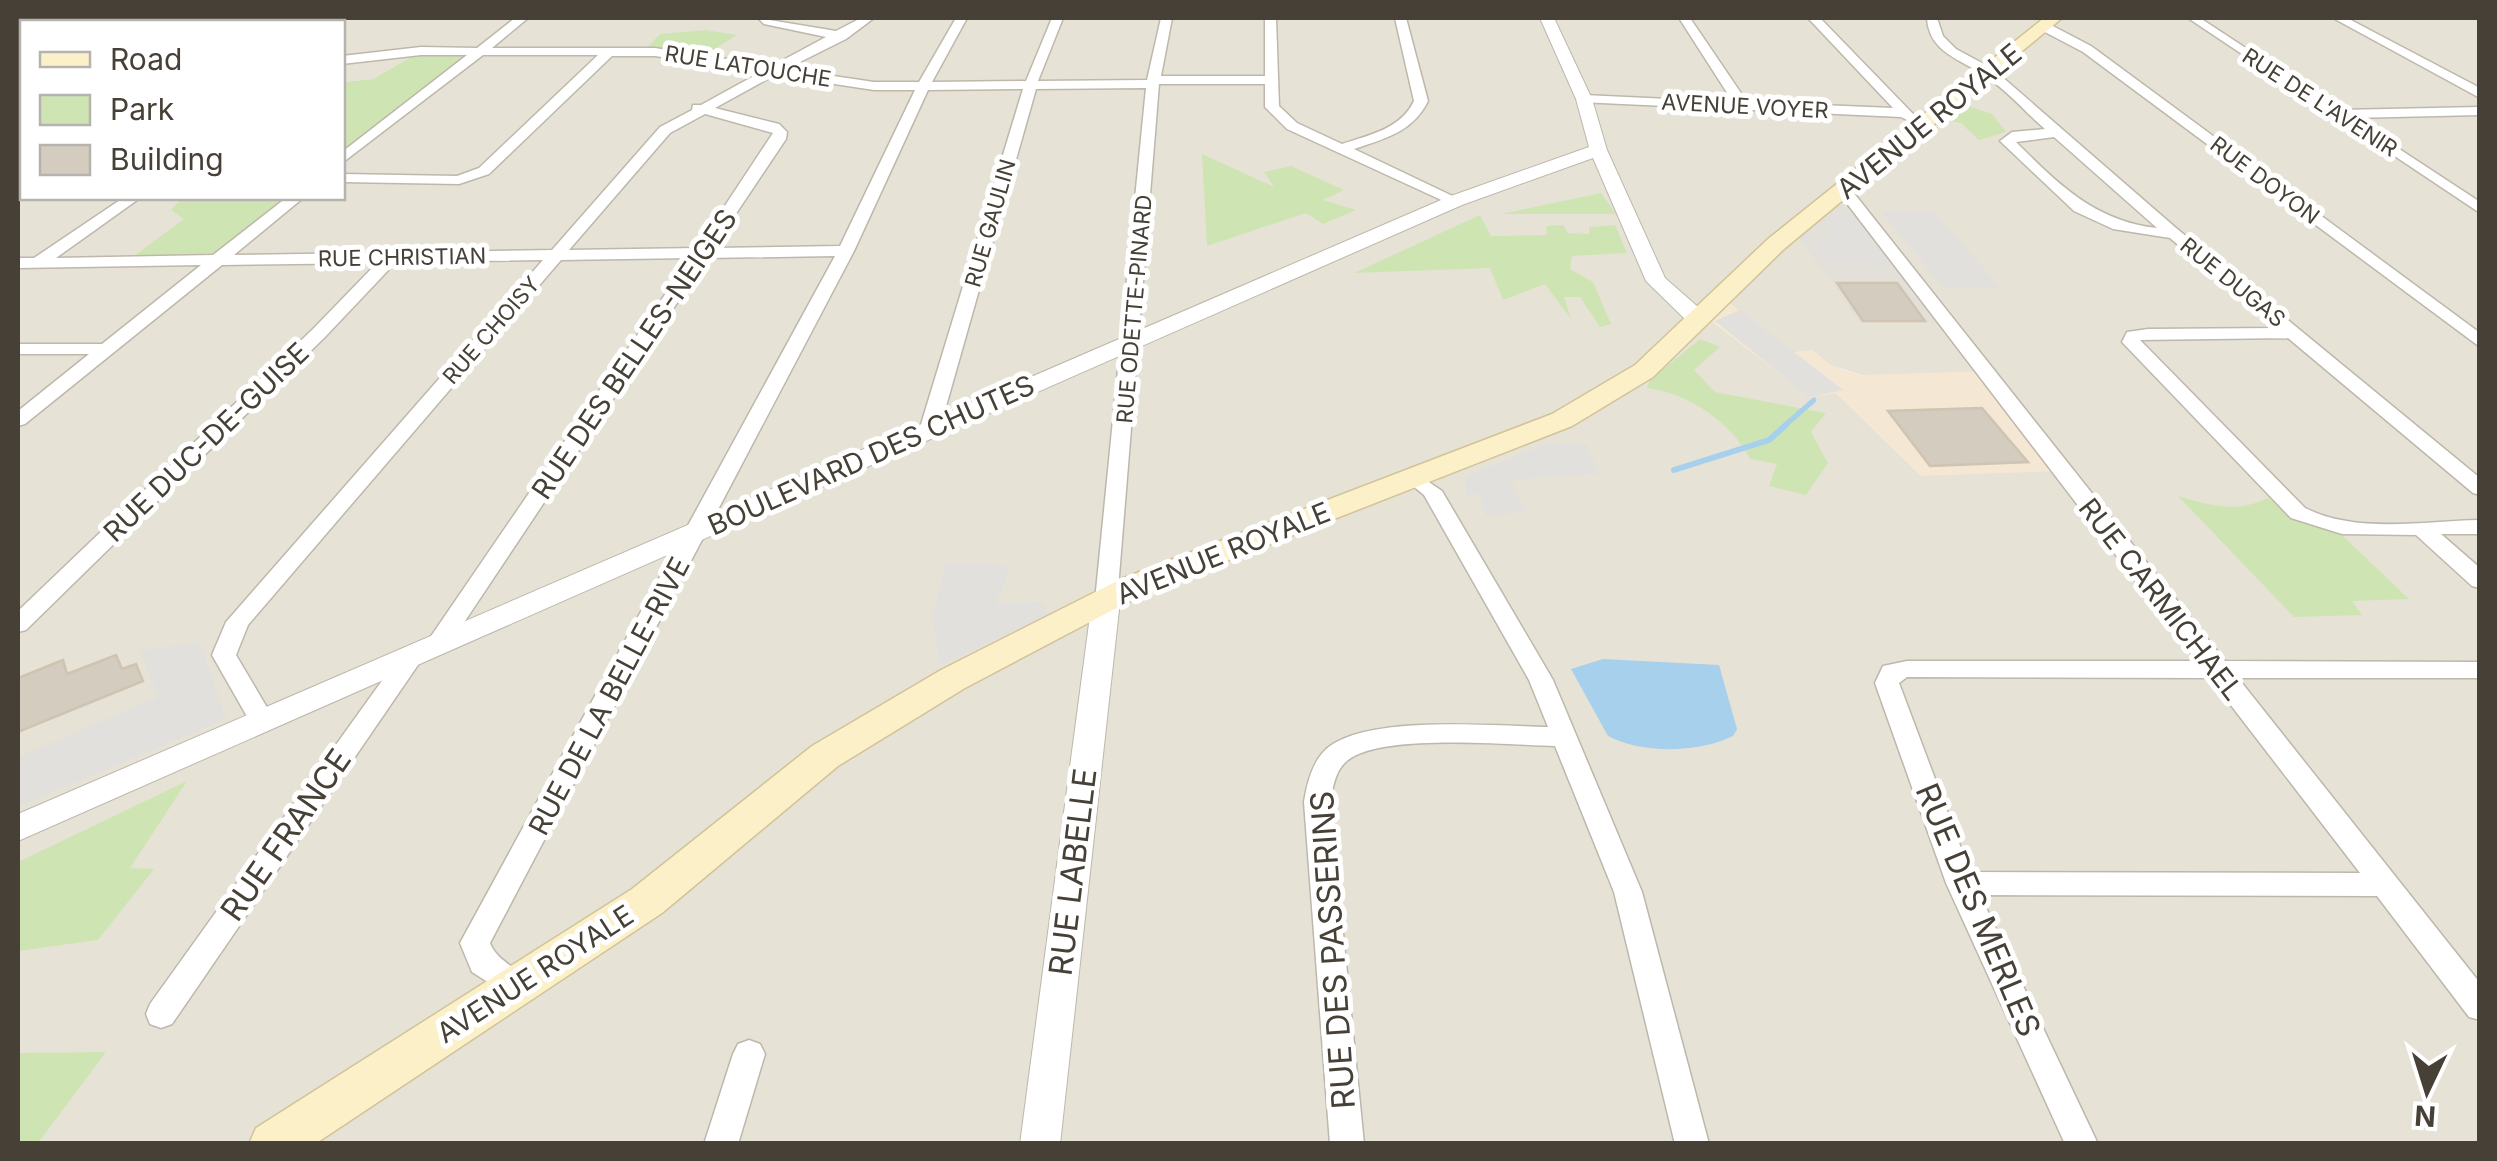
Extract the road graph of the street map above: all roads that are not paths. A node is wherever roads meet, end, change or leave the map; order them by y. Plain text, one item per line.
1 (296, 18) edge
2 (522, 18) edge
3 (763, 18) edge
4 (869, 18) edge
5 (961, 18) edge
6 (1058, 18) edge
7 (1166, 18) edge
8 (1272, 18) edge
9 (1401, 18) edge
10 (1547, 18) edge
11 (1685, 18) edge
12 (1814, 18) edge
13 (1932, 18) edge
14 (2193, 18) edge
15 (2339, 18) edge
16 (193, 20) edge
17 (2050, 22) edge
18 (842, 36) junction
19 (479, 50) junction
20 (610, 51) junction
21 (345, 60) edge
22 (776, 69) junction
23 (1989, 72) junction
24 (1271, 80) junction
25 (1153, 82) junction
26 (1030, 86) junction
27 (923, 87) junction
28 (2480, 94) edge
29 (1584, 99) junction
30 (1743, 106) junction
31 (698, 108) junction
32 (2480, 112) edge
33 (2339, 114) junction
34 (1912, 120) junction
35 (2056, 134) junction
36 (1342, 148) junction
37 (1598, 150) junction
38 (345, 157) edge
39 (345, 178) edge
40 (2448, 185) junction
41 (1844, 190) junction
42 (2480, 199) edge
43 (129, 200) edge
44 (293, 200) edge
45 (1455, 201) junction
46 (2480, 209) edge
47 (2173, 234) junction
48 (846, 251) junction
49 (702, 253) junction
50 (556, 254) junction
51 (392, 257) junction
52 (220, 259) junction
53 (18, 263) edge
54 (37, 263) junction
55 (1698, 319) junction
56 (2296, 333) junction
57 (1133, 341) junction
58 (2480, 342) edge
59 (106, 348) junction
60 (18, 349) edge
61 (18, 420) edge
62 (929, 430) junction
63 (1411, 476) junction
64 (2480, 489) edge
65 (2480, 527) edge
66 (2421, 528) junction
67 (698, 531) junction
68 (2480, 581) edge
69 (1106, 601) junction
70 (18, 624) edge
71 (424, 651) junction
72 (2469, 670) edge
73 (2218, 671) junction
74 (2480, 692) edge
75 (262, 721) junction
76 (1565, 737) junction
77 (18, 828) edge
78 (1960, 883) junction
79 (2385, 884) junction
80 (517, 988) junction
81 (2480, 1007) edge
82 (161, 1014) dead end
83 (749, 1054) dead end
84 (273, 1144) edge
85 (721, 1144) edge
86 (1040, 1144) edge
87 (1347, 1144) edge
88 (1692, 1144) edge
89 (2082, 1144) edge

1 - 16 street
2 - 19 street
3 - 18 street
4 - 18 street, RUE CHOISY
5 - 27 street, RUE DE LA BELLE-RIVE
6 - 26 street, RUE GAULIN
7 - 25 street, RUE ODETTE-PINARD
8 - 24 street
9 - 36 street
10 - 29 street
11 - 30 street
12 - 34 street
13 - 23 street, RUE DUGAS
14 - 33 street, RUE DE L'AVENIR
15 - 28 street
17 - 23 main road, AVENUE ROYALE
17 - 58 street, RUE DOYON
18 - 22 street, RUE CHOISY
19 - 20 street, RUE LATOUCHE
19 - 21 street, RUE LATOUCHE
19 - 38 street
20 - 22 street, RUE LATOUCHE
20 - 39 street
22 - 27 street, RUE LATOUCHE
22 - 31 street, RUE CHOISY
23 - 34 main road, AVENUE ROYALE
23 - 35 street, RUE DUGAS
24 - 25 street, RUE LATOUCHE
24 - 36 street
25 - 26 street, RUE LATOUCHE
25 - 57 street, RUE ODETTE-PINARD
26 - 27 street, RUE LATOUCHE
26 - 62 street, RUE GAULIN
27 - 48 street, RUE DE LA BELLE-RIVE
29 - 30 street, AVENUE VOYER
29 - 37 street
30 - 34 street, AVENUE VOYER
31 - 49 street, RUE DES BELLES-NEIGES
31 - 50 street, RUE CHOISY
32 - 33 street
33 - 40 street, RUE DE L'AVENIR
34 - 41 main road, AVENUE ROYALE
35 - 47 street, RUE DUGAS
35 - 47 street
36 - 45 street
37 - 45 street, BOULEVARD DES CHUTES
37 - 55 street
40 - 42 street, RUE DE L'AVENIR
40 - 46 street, RUE DE L'AVENIR
41 - 55 main road, AVENUE ROYALE
41 - 73 street, RUE CARMICHAEL
43 - 54 street
44 - 52 street
45 - 57 street, BOULEVARD DES CHUTES
47 - 56 street, RUE DUGAS
48 - 49 street, RUE CHRISTIAN
48 - 67 street, RUE DE LA BELLE-RIVE
49 - 50 street, RUE CHRISTIAN
49 - 71 street, RUE DES BELLES-NEIGES
50 - 51 street, RUE CHRISTIAN
50 - 75 street, RUE CHOISY
51 - 52 street, RUE CHRISTIAN
51 - 70 street, RUE DUC-DE-GUISE
52 - 54 street, RUE CHRISTIAN
52 - 59 street
53 - 54 street, RUE CHRISTIAN
55 - 63 main road, AVENUE ROYALE
56 - 64 street, RUE DUGAS
56 - 66 street
57 - 62 street, BOULEVARD DES CHUTES
57 - 69 street, RUE ODETTE-PINARD
59 - 60 street
59 - 61 street
62 - 67 street, BOULEVARD DES CHUTES
63 - 69 main road, AVENUE ROYALE
63 - 76 street
65 - 66 street
66 - 68 street
67 - 71 street, BOULEVARD DES CHUTES
67 - 80 street, RUE DE LA BELLE-RIVE
69 - 80 main road, AVENUE ROYALE
69 - 86 street, RUE LABELLE
71 - 75 street, BOULEVARD DES CHUTES
71 - 82 street, RUE FRANCE
72 - 73 street
72 - 74 street
73 - 78 street, RUE DES MERLES
73 - 79 street, RUE CARMICHAEL
75 - 77 street, BOULEVARD DES CHUTES
76 - 87 street, RUE DES PASSERINS
76 - 88 street
78 - 79 street
78 - 89 street, RUE DES MERLES
79 - 81 street, RUE CARMICHAEL
80 - 84 main road, AVENUE ROYALE
83 - 85 street

